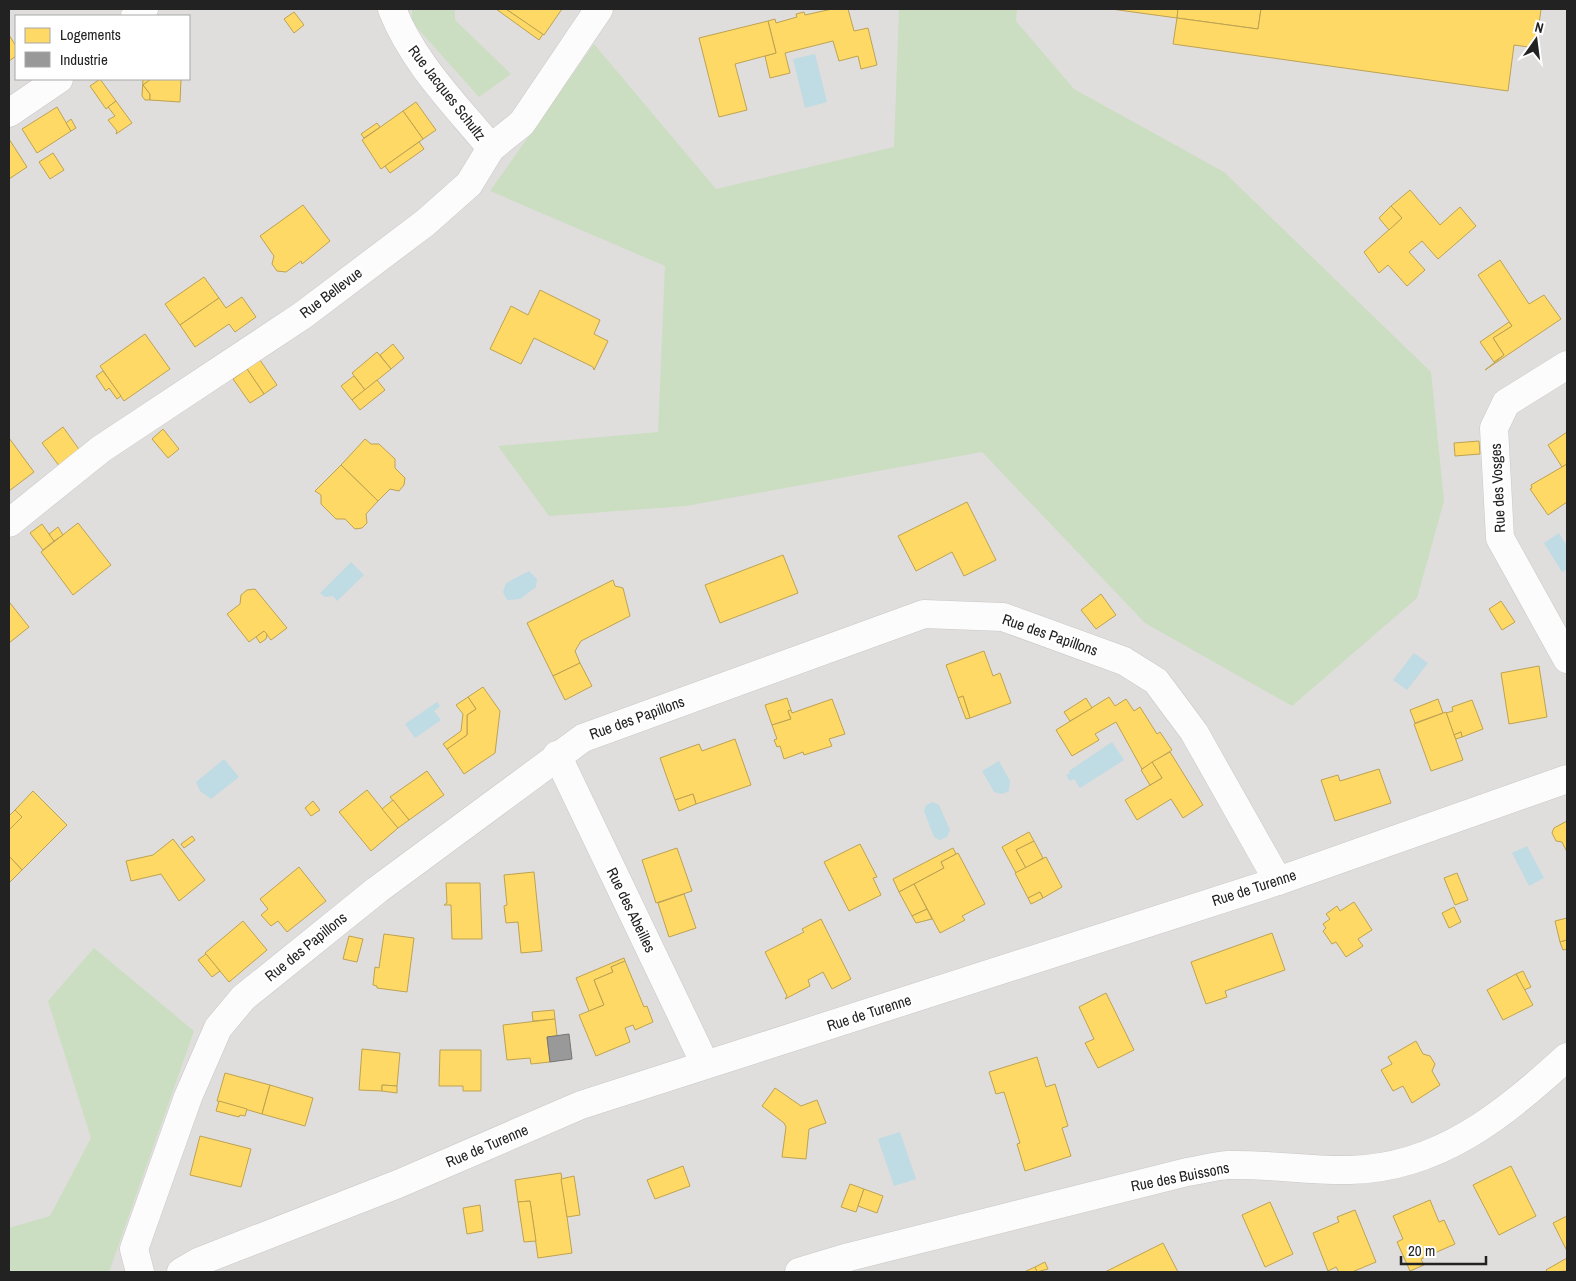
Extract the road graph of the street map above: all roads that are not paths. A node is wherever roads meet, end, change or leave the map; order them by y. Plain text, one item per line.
1 (392, 9) edge
2 (599, 9) edge
3 (58, 80) edge
4 (9, 113) edge
5 (491, 148) junction
6 (1567, 365) edge
7 (9, 523) edge
8 (1567, 660) edge
9 (557, 756) junction
10 (1567, 779) edge
11 (1278, 881) junction
12 (1567, 1057) edge
13 (705, 1064) junction
14 (140, 1272) edge
15 (181, 1272) edge
16 (800, 1272) edge

1 - 5 street, Rue Jacques Schultz
2 - 5 street, Rue Bellevue
3 - 4 street
5 - 7 street, Rue Bellevue
6 - 8 street, Rue des Vosges
9 - 11 street, Rue des Papillons
9 - 13 street, Rue des Abeilles
9 - 14 street, Rue des Papillons
10 - 11 street, Rue de Turenne
11 - 13 street, Rue de Turenne
12 - 16 street, Rue des Buissons
13 - 15 street, Rue de Turenne

